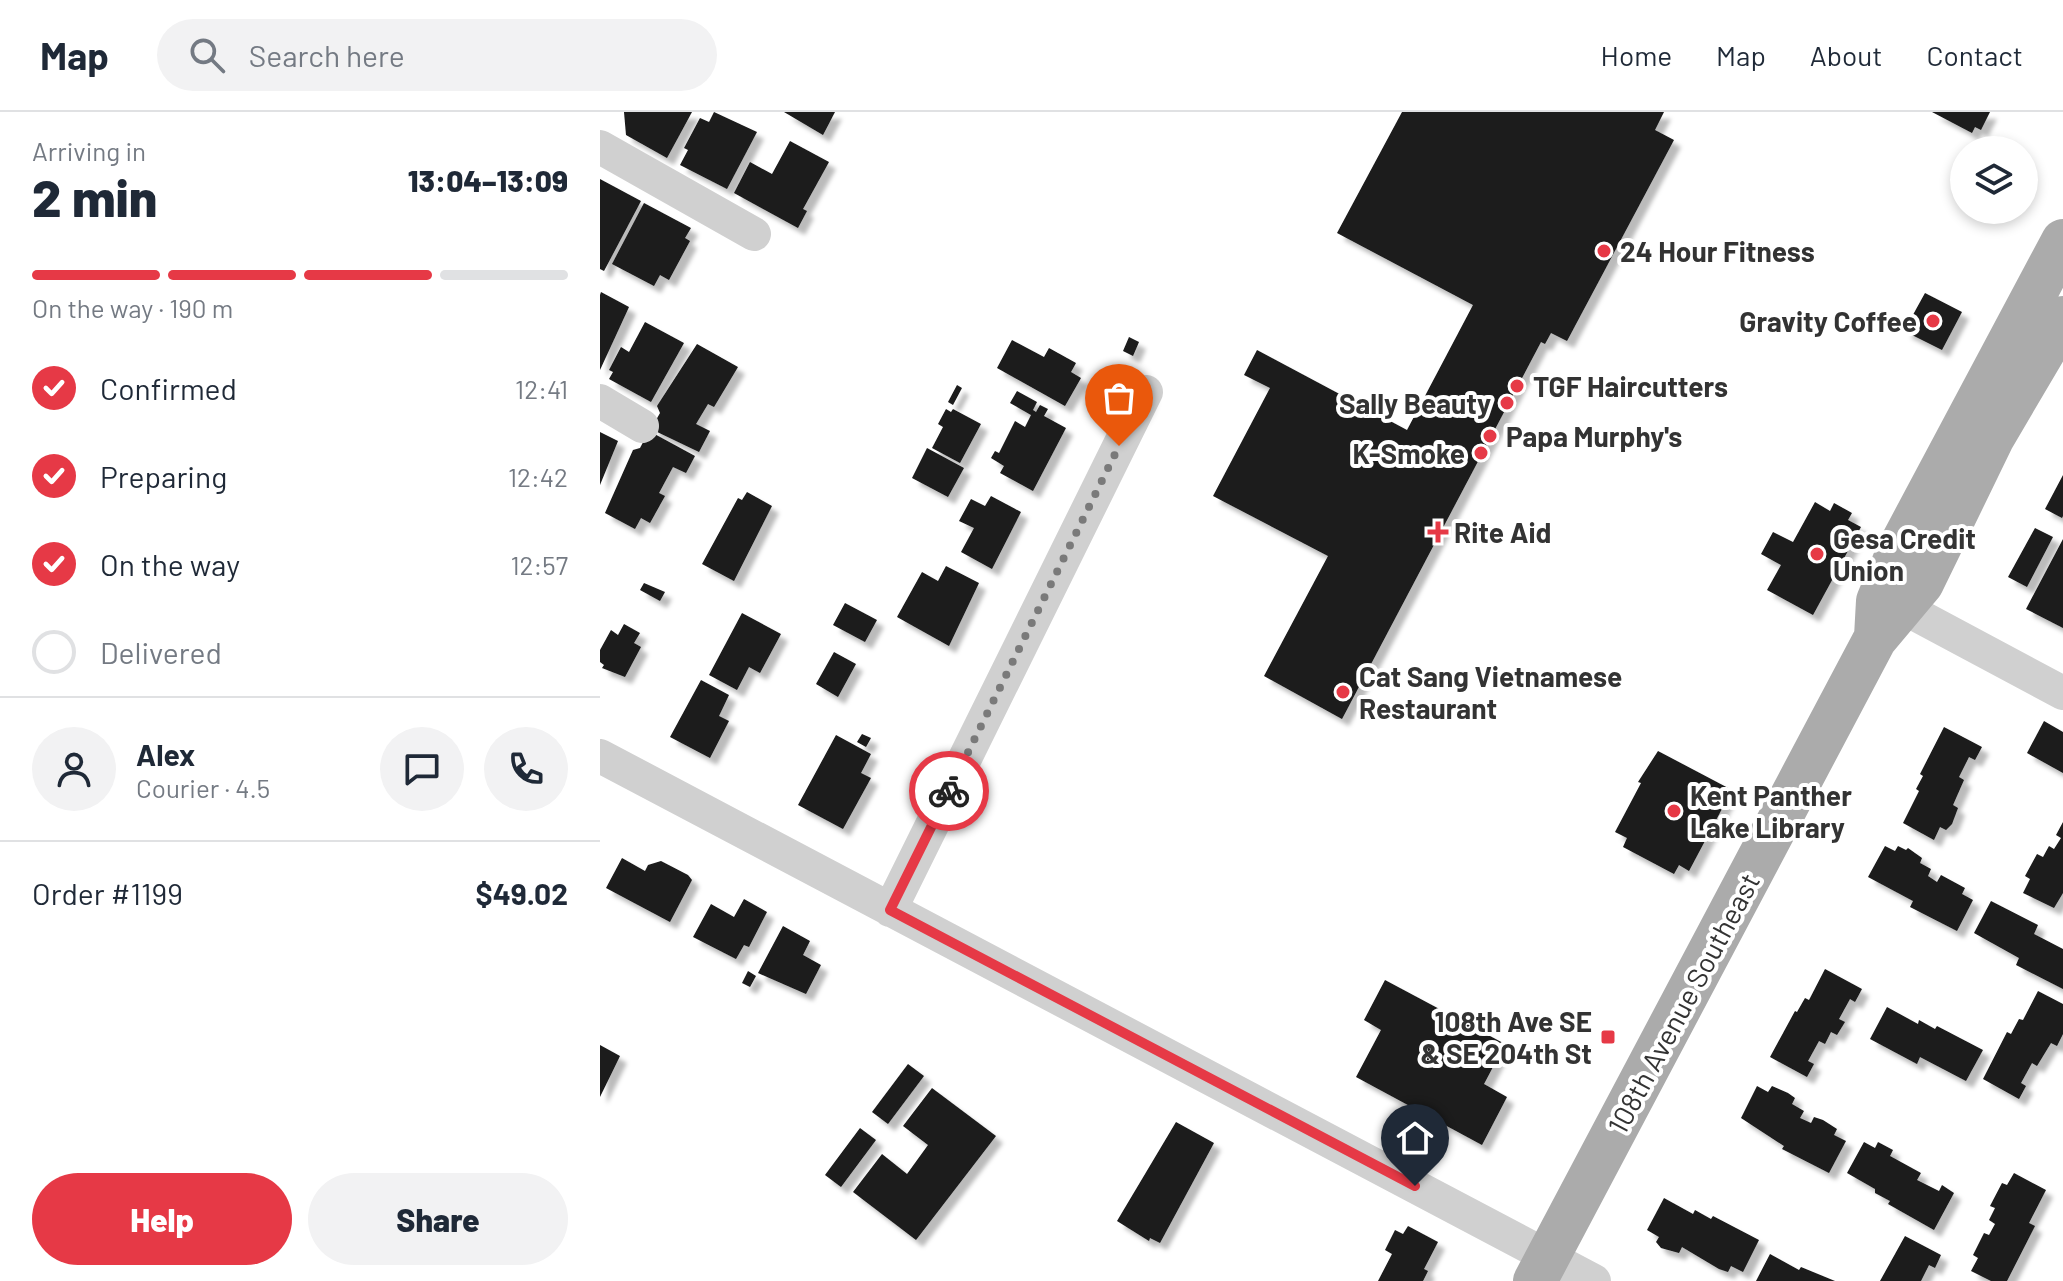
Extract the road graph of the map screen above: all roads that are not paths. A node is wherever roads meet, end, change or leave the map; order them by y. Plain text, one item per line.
1 (600, 147) edge
2 (754, 234) dead end
3 (2063, 241) edge
4 (2063, 318) edge
5 (1146, 392) dead end
6 (600, 401) edge
7 (642, 426) dead end
8 (1904, 608) junction
9 (1875, 639) junction
10 (2063, 693) edge
11 (600, 756) edge
12 (890, 910) junction
13 (1541, 1268) edge
14 (1594, 1281) edge

1 - 2 street
3 - 9 main road, 108th Avenue Southeast
4 - 8 main road, 108th Avenue Southeast
5 - 12 street
6 - 7 street
8 - 9 main road, 108th Avenue Southeast
8 - 10 street
9 - 13 main road, 108th Avenue Southeast
11 - 12 street
12 - 13 street
13 - 14 street

